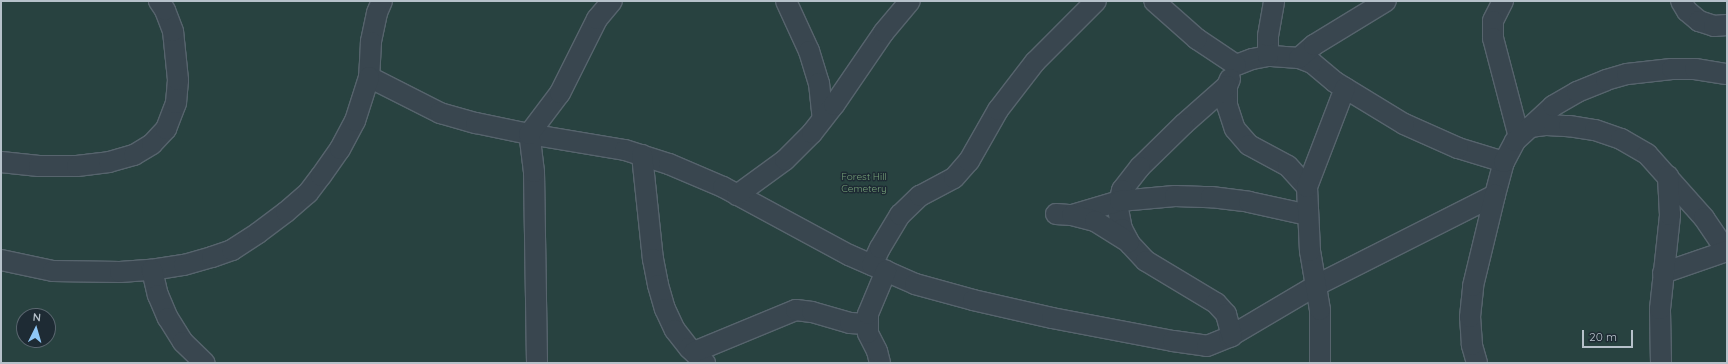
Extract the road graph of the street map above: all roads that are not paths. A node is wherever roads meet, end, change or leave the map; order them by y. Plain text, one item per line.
1 (159, 1) edge
2 (382, 1) edge
3 (612, 1) edge
4 (786, 1) edge
5 (910, 1) edge
6 (1096, 1) edge
7 (1154, 1) edge
8 (1274, 1) edge
9 (1386, 1) edge
10 (1503, 1) edge
11 (1681, 1) edge
12 (1727, 25) edge
13 (1268, 56) junction
14 (1299, 58) junction
15 (1236, 66) junction
16 (1727, 74) edge
17 (369, 76) junction
18 (1227, 86) junction
19 (1345, 88) junction
20 (823, 119) junction
21 (1525, 132) junction
22 (529, 134) junction
23 (642, 155) junction
24 (1316, 161) junction
25 (1, 162) edge
26 (1504, 162) junction
27 (1288, 166) junction
28 (1668, 176) junction
29 (1307, 187) junction
30 (737, 195) junction
31 (1495, 195) junction
32 (1120, 201) junction
33 (1308, 215) junction
34 (1129, 242) junction
35 (1727, 251) edge
36 (1, 260) edge
37 (879, 268) junction
38 (152, 270) junction
39 (1663, 273) junction
40 (1317, 286) junction
41 (868, 324) junction
42 (1232, 336) junction
43 (1207, 354) edge
44 (699, 358) edge
45 (205, 363) edge
46 (537, 363) edge
47 (880, 363) edge
48 (1320, 363) edge
49 (1477, 363) edge
50 (1661, 363) edge

1 - 25 lane
2 - 17 lane
3 - 22 lane
4 - 20 lane
5 - 20 lane
6 - 37 lane
7 - 15 lane
8 - 13 lane
9 - 14 lane
10 - 21 lane
11 - 12 lane
13 - 14 lane
13 - 15 lane
14 - 19 lane
15 - 18 lane
16 - 21 lane
17 - 22 lane
17 - 38 lane
18 - 27 lane
18 - 32 lane
19 - 24 lane
19 - 26 lane
20 - 30 lane
21 - 26 lane
21 - 28 lane
22 - 23 lane
22 - 46 lane
23 - 30 lane
23 - 44 lane
24 - 27 lane
24 - 29 lane
26 - 31 lane
27 - 29 lane
28 - 35 lane
28 - 39 lane
29 - 33 lane
30 - 37 lane
31 - 40 lane
31 - 49 lane
32 - 33 lane
32 - 34 lane
32 - 34 lane
33 - 40 lane
34 - 42 lane
35 - 39 lane
36 - 38 lane
37 - 41 lane
37 - 43 lane
38 - 45 lane
39 - 50 lane
40 - 42 lane
40 - 48 lane
41 - 44 lane
41 - 47 lane
42 - 43 lane

